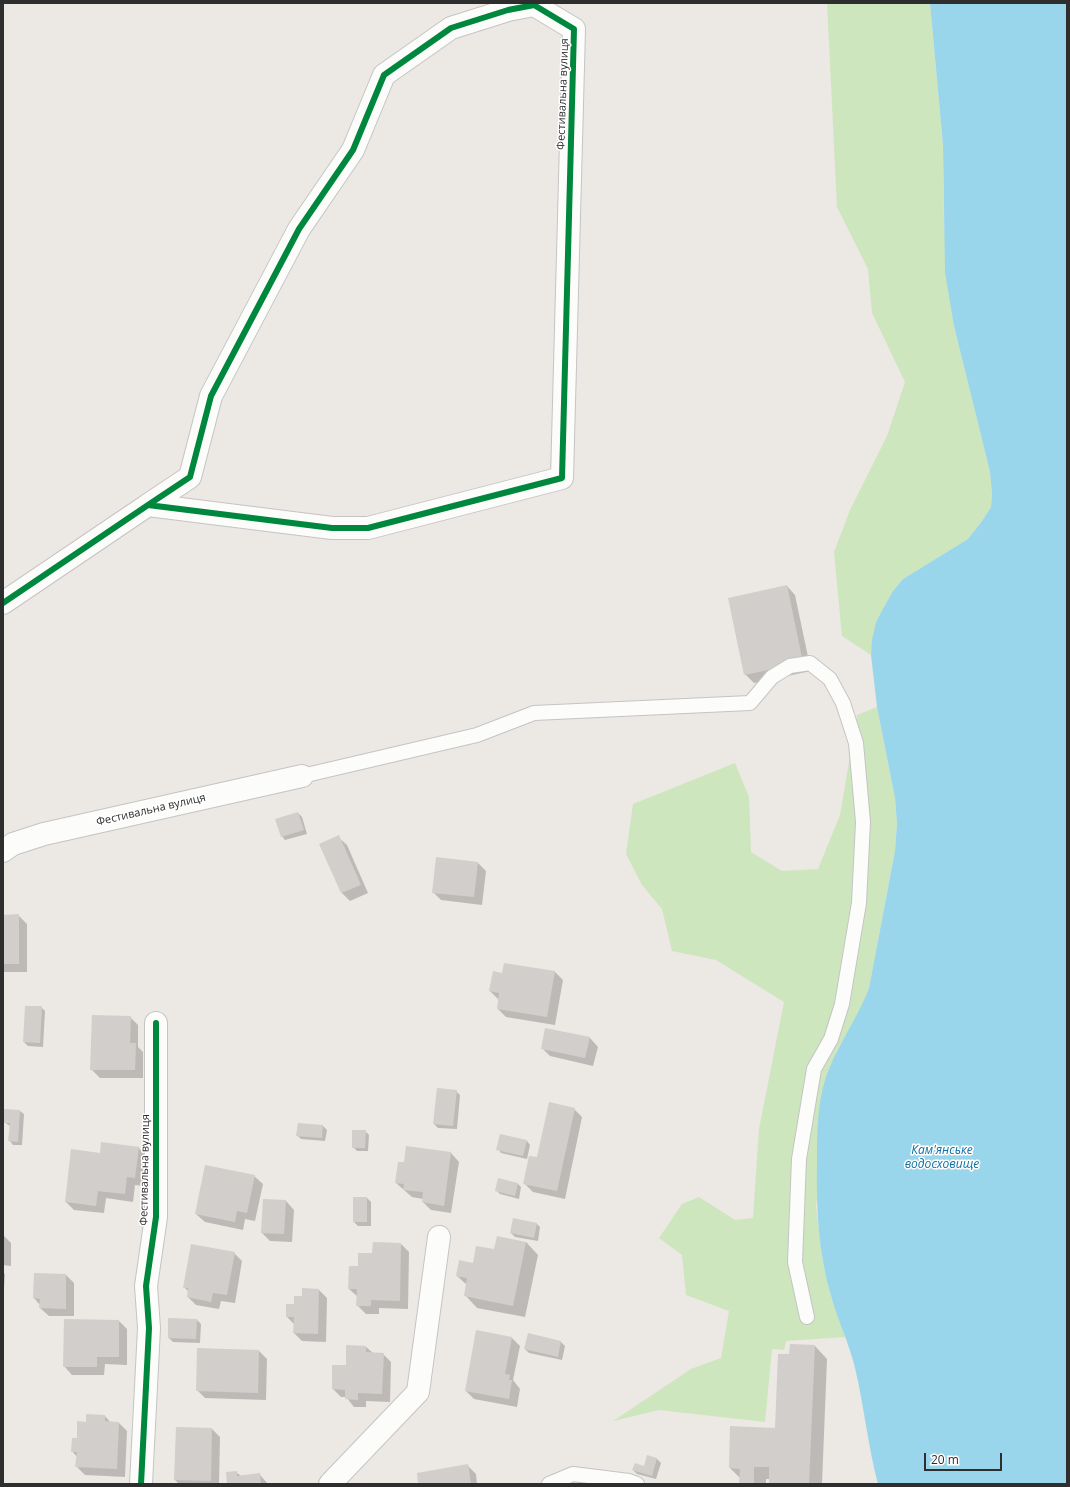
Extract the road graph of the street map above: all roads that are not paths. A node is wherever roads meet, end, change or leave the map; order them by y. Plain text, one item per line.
1 (466, 13) edge
2 (148, 505) junction
3 (3, 603) edge
4 (302, 776) joint
5 (3, 851) edge
6 (156, 1023) dead end
7 (438, 1237) dead end
8 (807, 1317) dead end
9 (141, 1484) edge
10 (330, 1484) edge
11 (549, 1484) edge
12 (636, 1484) edge

1 - 2 street, Фестивальна вулиця
1 - 2 street, Фестивальна вулиця
2 - 3 street, Фестивальна вулиця
4 - 5 street, Фестивальна вулиця
4 - 8 lane
6 - 9 street, Фестивальна вулиця
7 - 10 street
11 - 12 lane

